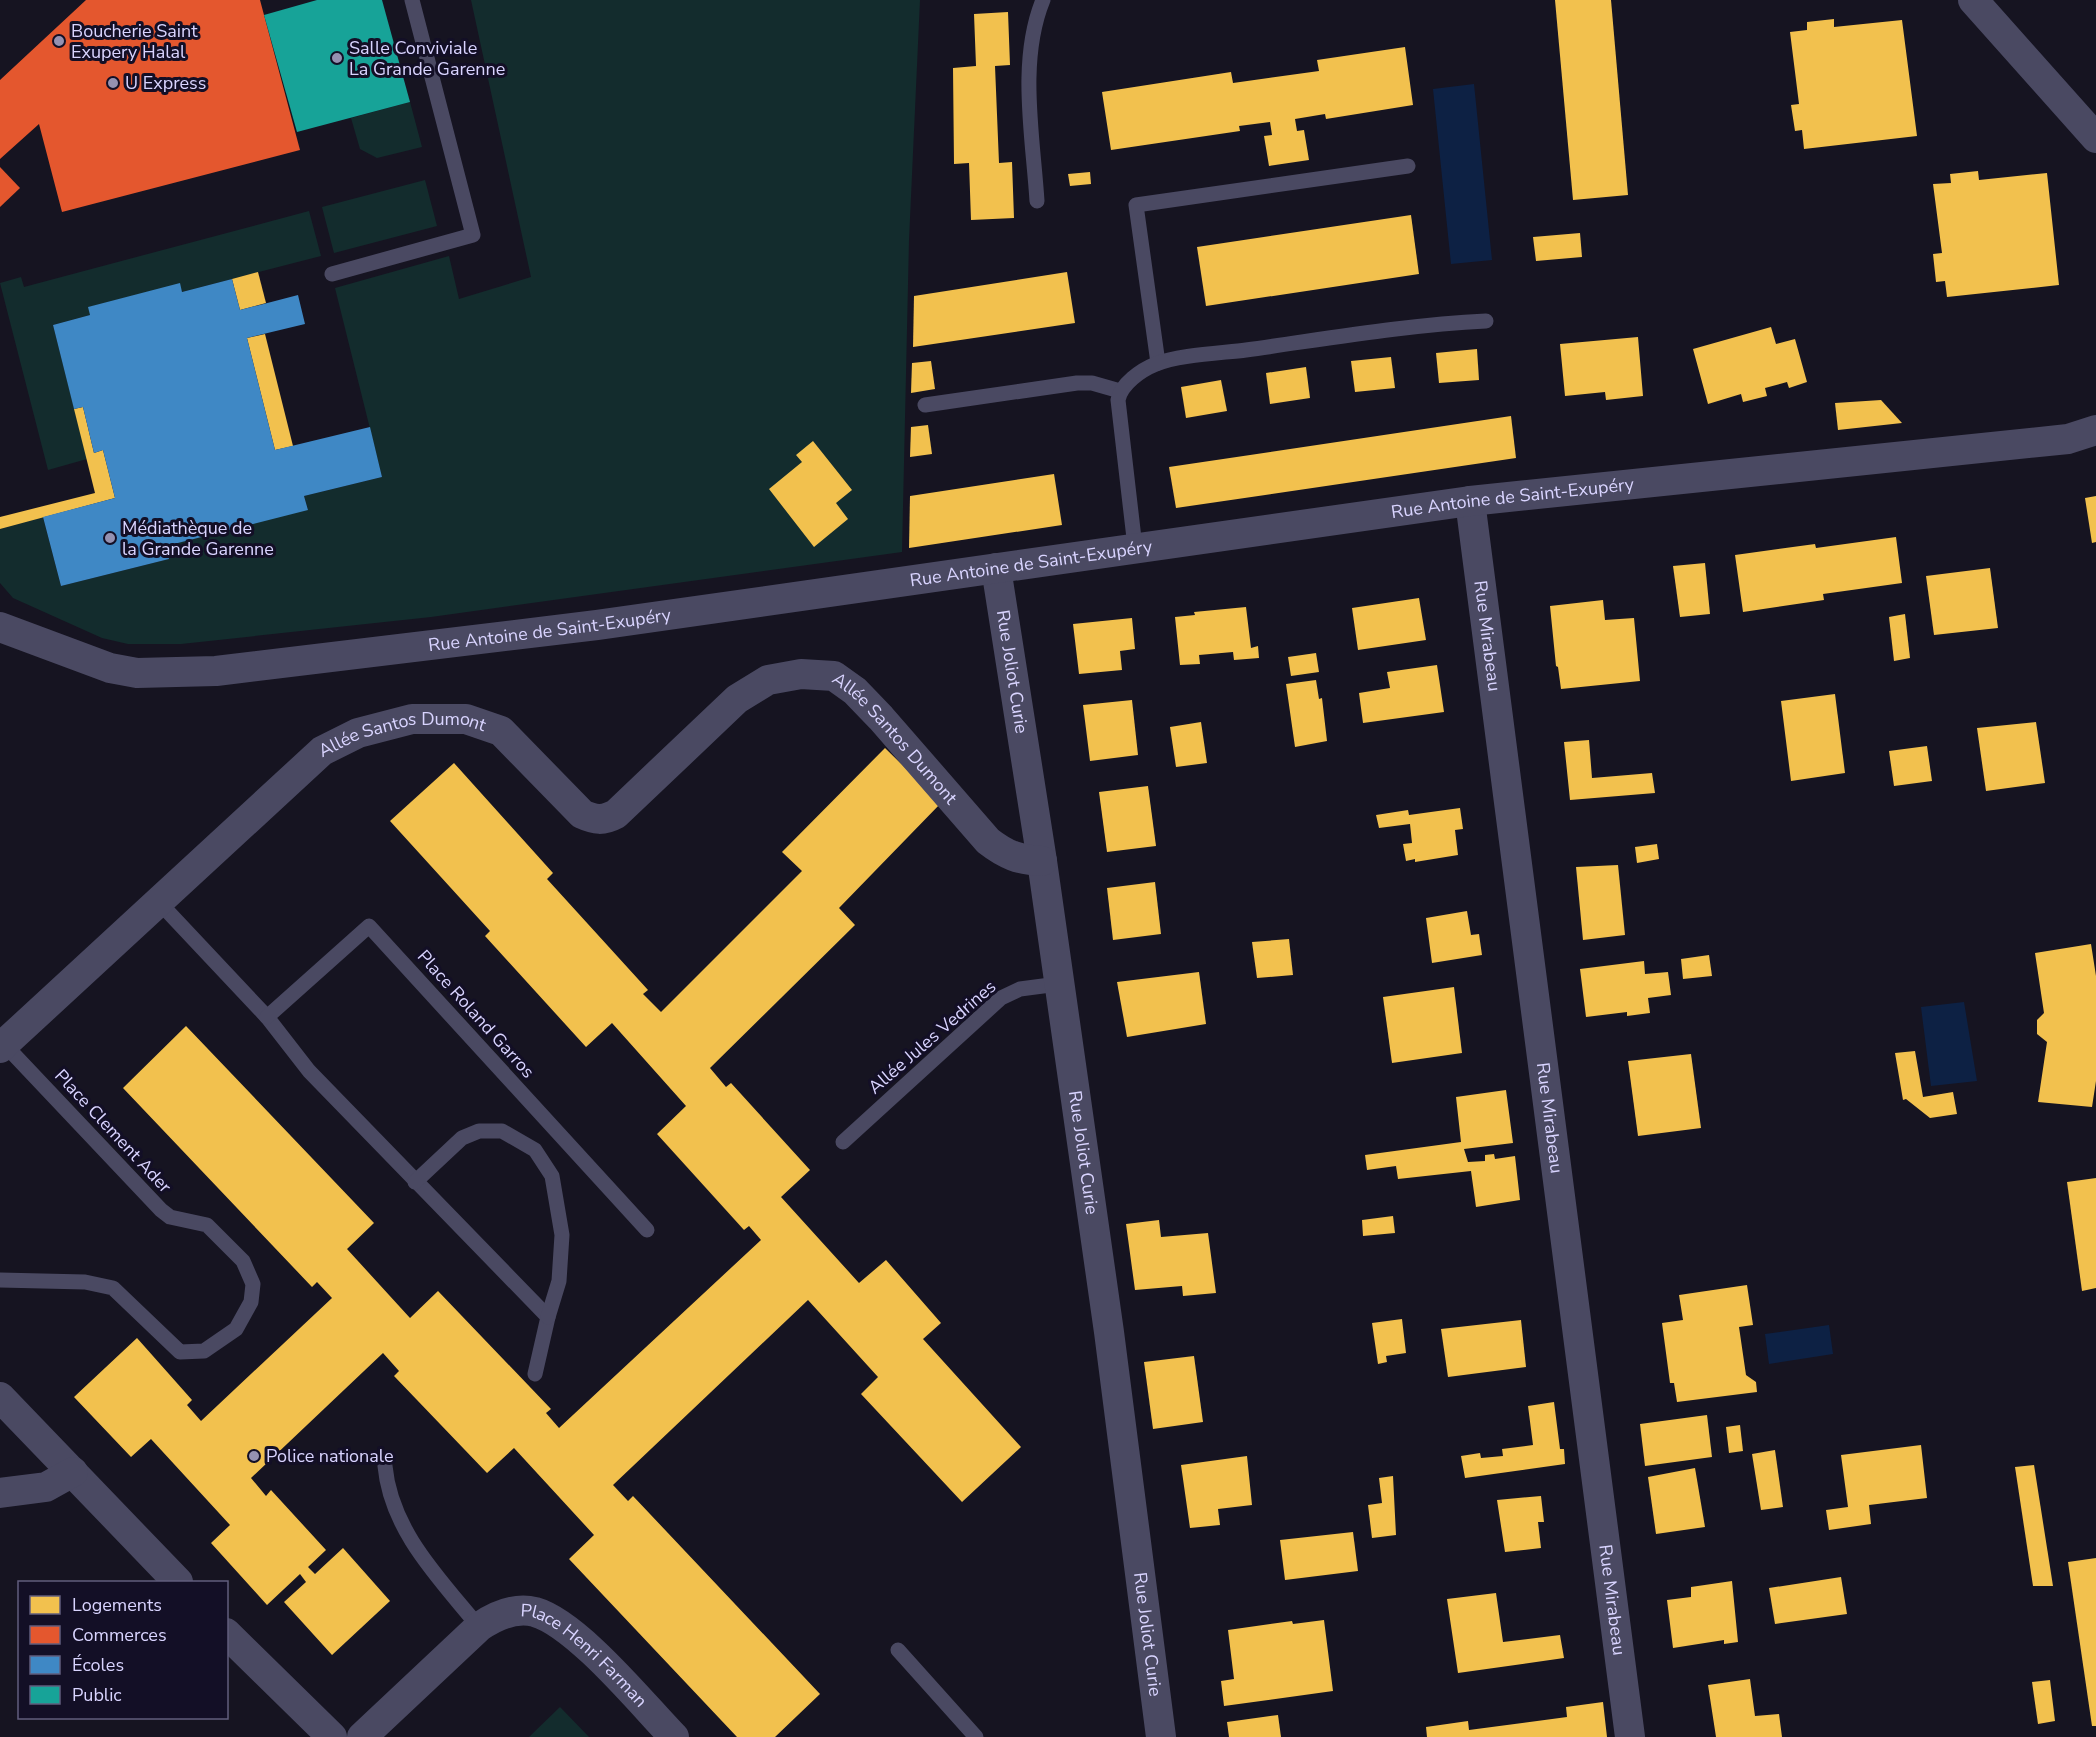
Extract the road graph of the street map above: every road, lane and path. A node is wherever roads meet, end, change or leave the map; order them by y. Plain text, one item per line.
1 (412, 0) edge
2 (1043, 0) edge
3 (1973, 0) edge
4 (2096, 138) edge
5 (1408, 166) dead end
6 (1037, 201) dead end
7 (332, 274) dead end
8 (1486, 321) dead end
9 (1158, 363) junction
10 (1120, 391) junction
11 (925, 405) dead end
12 (2096, 430) edge
13 (2082, 441) edge
14 (1470, 501) junction
15 (1134, 547) junction
16 (996, 568) junction
17 (0, 627) edge
18 (1042, 861) junction
19 (157, 900) junction
20 (1058, 984) junction
21 (267, 1017) junction
22 (2, 1046) edge
23 (843, 1142) dead end
24 (415, 1182) junction
25 (648, 1230) dead end
26 (0, 1280) edge
27 (548, 1317) junction
28 (535, 1374) dead end
29 (0, 1397) edge
30 (385, 1466) dead end
31 (73, 1472) junction
32 (0, 1493) edge
33 (177, 1581) edge
34 (479, 1627) junction
35 (228, 1635) edge
36 (898, 1650) dead end
37 (332, 1737) edge
38 (362, 1737) edge
39 (674, 1737) edge
40 (976, 1737) edge
41 (1161, 1737) edge
42 (1630, 1737) edge

1 - 7 lane
2 - 6 lane
3 - 4 street
5 - 9 lane
8 - 9 lane
9 - 10 lane
10 - 11 lane
10 - 15 lane
12 - 13 street, Rue Antoine de Saint-Exupéry
13 - 14 street, Rue Antoine de Saint-Exupéry
14 - 15 street, Rue Antoine de Saint-Exupéry
14 - 42 street, Rue Mirabeau
15 - 16 street, Rue Antoine de Saint-Exupéry
16 - 17 street, Rue Antoine de Saint-Exupéry
16 - 18 street, Rue Joliot Curie
18 - 19 street, Allée Santos Dumont
18 - 20 street, Rue Joliot Curie
19 - 21 lane
19 - 22 street, Allée Santos Dumont
20 - 23 lane, Allée Jules Vedrines
20 - 41 street, Rue Joliot Curie
21 - 24 lane
21 - 25 lane, Place Roland Garros
22 - 26 lane, Place Clement Ader
24 - 27 lane
24 - 27 lane
27 - 28 lane
29 - 31 street
30 - 34 lane
31 - 32 street
31 - 33 street
34 - 38 street, Place Henri Farman
34 - 39 street, Place Henri Farman
35 - 37 street
36 - 40 lane

